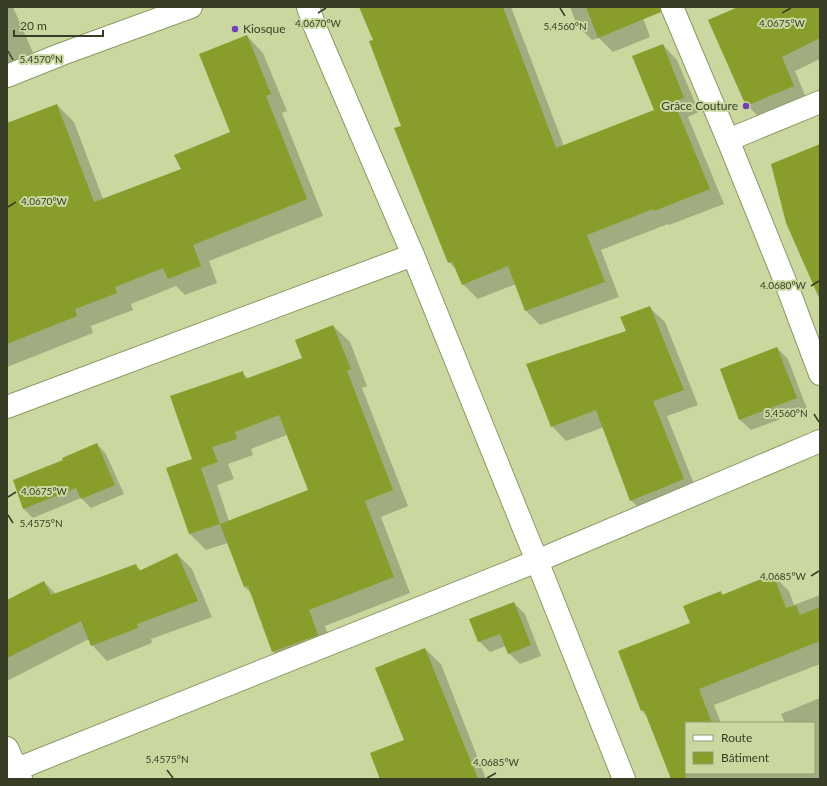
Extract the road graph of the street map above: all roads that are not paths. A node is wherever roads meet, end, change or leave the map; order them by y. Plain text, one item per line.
1 (191, 7) edge
2 (308, 7) edge
3 (672, 7) edge
4 (7, 76) edge
5 (820, 102) edge
6 (728, 140) junction
7 (413, 255) junction
8 (820, 374) edge
9 (7, 407) edge
10 (820, 441) edge
11 (537, 561) junction
12 (7, 748) edge
13 (14, 774) edge
14 (624, 779) edge

1 - 4 street
2 - 7 street
3 - 6 street
5 - 6 street
6 - 8 street
7 - 9 street
7 - 11 street
10 - 11 street
11 - 13 street
11 - 14 street
12 - 13 street

